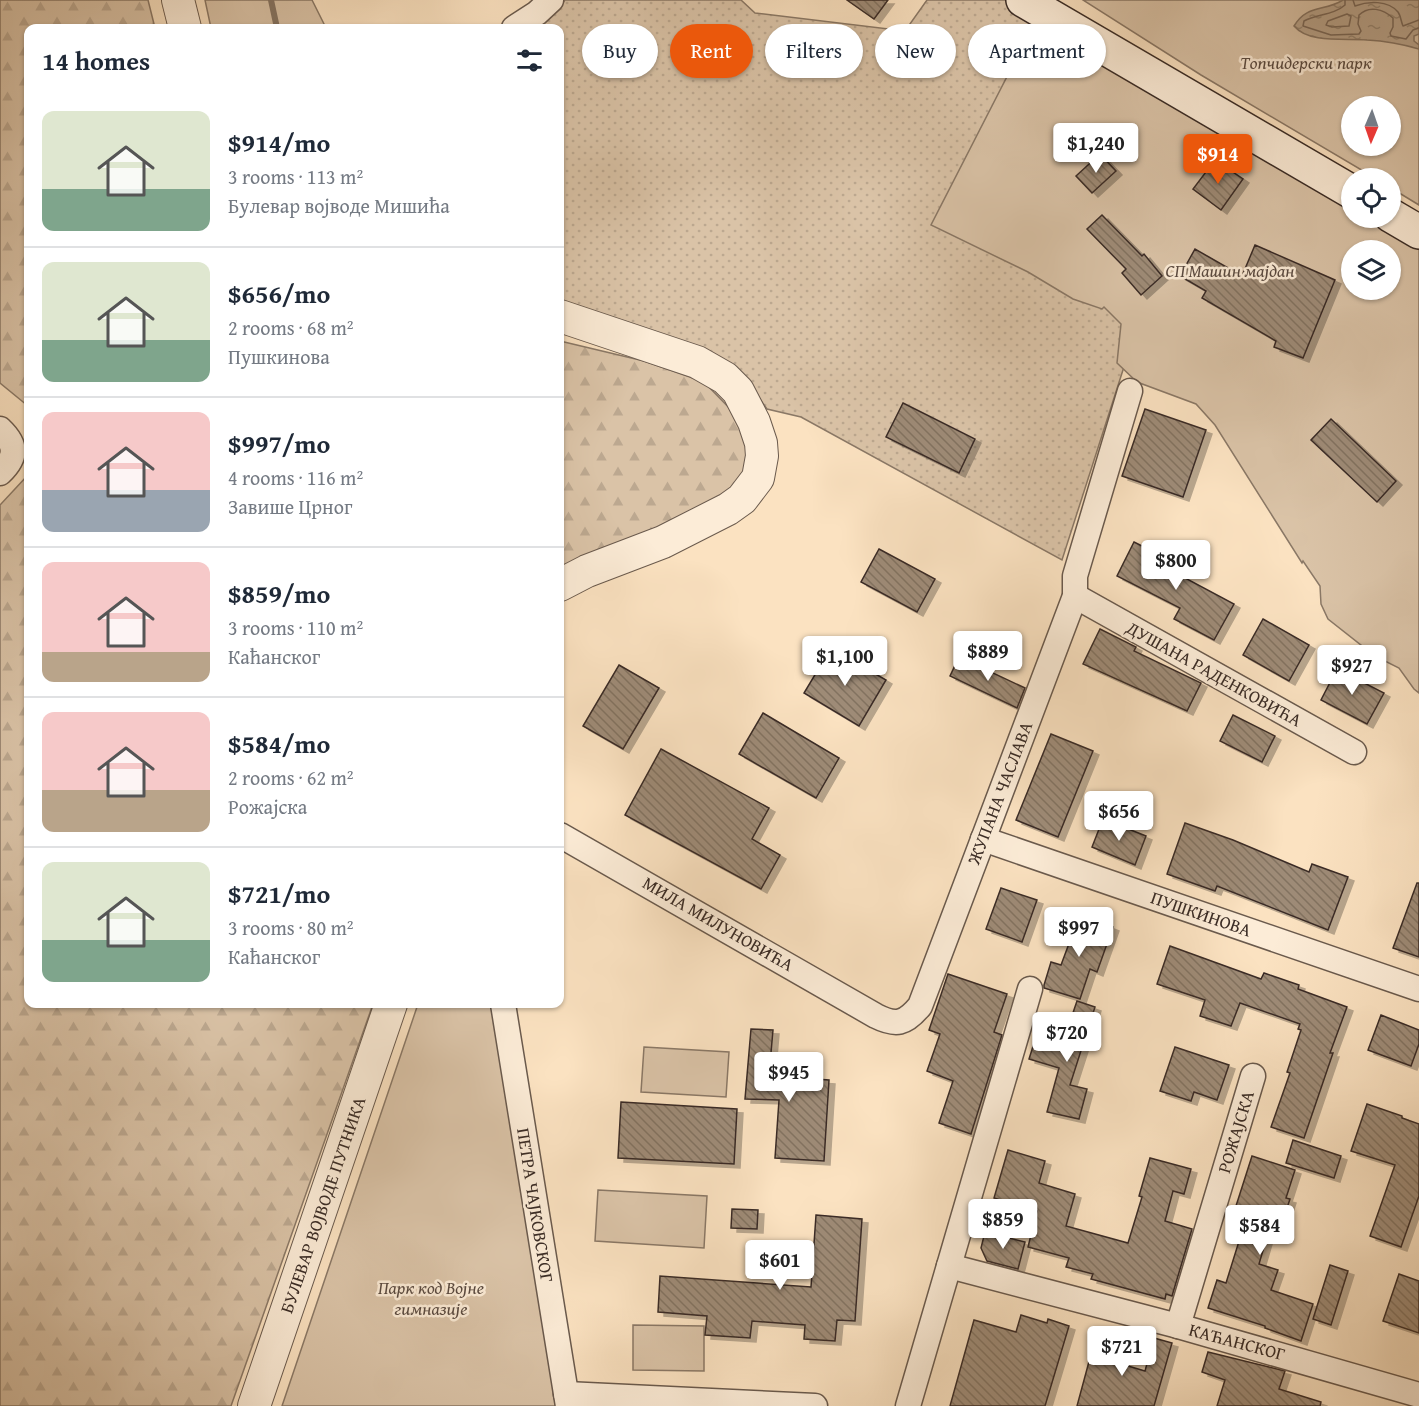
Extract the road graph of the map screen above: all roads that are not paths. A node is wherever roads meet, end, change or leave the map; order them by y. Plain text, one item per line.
1 (178, 0) edge
2 (551, 0) edge
3 (1023, 0) edge
4 (184, 24) edge
5 (520, 24) edge
6 (1341, 186) edge
7 (1401, 221) edge
8 (1419, 232) edge
9 (564, 317) edge
10 (1130, 391) dead end
11 (0, 429) edge
12 (0, 472) edge
13 (564, 583) edge
14 (1075, 596) junction
15 (1354, 752) dead end
16 (564, 837) edge
17 (983, 839) junction
18 (1030, 989) dead end
19 (1419, 989) edge
20 (390, 1008) edge
21 (504, 1008) edge
22 (876, 1016) joint
23 (1253, 1076) dead end
24 (949, 1266) junction
25 (1178, 1326) junction
26 (1419, 1395) edge
27 (567, 1400) edge
28 (254, 1406) edge
29 (815, 1406) edge
30 (908, 1406) edge

1 - 4 street
2 - 5 street
3 - 6 main road
7 - 8 main road
9 - 13 street
10 - 14 street, ЖУПАНА ЧАСЛАВА
11 - 12 street
14 - 15 street, ДУШАНА РАДЕНКОВИЋА
14 - 17 street, ЖУПАНА ЧАСЛАВА
16 - 22 street, МИЛА МИЛУНОВИЋА
17 - 19 street, ПУШКИНОВА
17 - 22 street, ЖУПАНА ЧАСЛАВА
18 - 24 street
20 - 28 street, БУЛЕВАР ВОЈВОДЕ ПУТНИКА
21 - 27 street, ПЕТРА ЧАЈКОВСКОГ
23 - 25 street, РОЖАЈСКА
24 - 25 street, КАЋАНСКОГ
24 - 30 street
25 - 26 street, КАЋАНСКОГ
27 - 29 street

